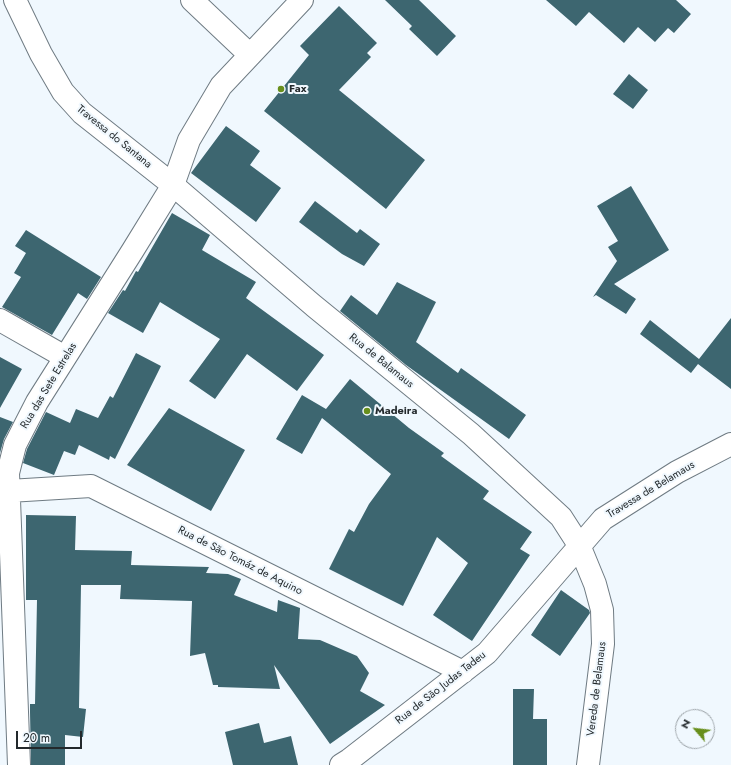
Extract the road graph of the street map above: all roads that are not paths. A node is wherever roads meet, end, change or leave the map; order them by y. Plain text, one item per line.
1 (15, 0) edge
2 (192, 0) edge
3 (302, 0) edge
4 (250, 55) junction
5 (173, 185) junction
6 (0, 320) edge
7 (65, 357) junction
8 (731, 444) edge
9 (9, 491) junction
10 (579, 545) junction
11 (463, 672) junction
12 (346, 763) edge
13 (19, 765) edge
14 (588, 765) edge

1 - 5 street, Travessa do Santana
2 - 4 street
3 - 4 street, Rua das Sete Estrelas
4 - 5 street, Rua das Sete Estrelas
5 - 7 street, Rua das Sete Estrelas
5 - 10 street, Rua de Balamaus
6 - 7 street
7 - 9 street, Rua das Sete Estrelas
8 - 10 street, Travessa de Belamaus
9 - 11 street, Rua de São Tomáz de Aquino
9 - 13 street, Rua das Sete Estrelas
10 - 11 street, Rua de São Judas Tadeu
10 - 14 street, Vereda de Belamaus
11 - 12 street, Rua de São Judas Tadeu

